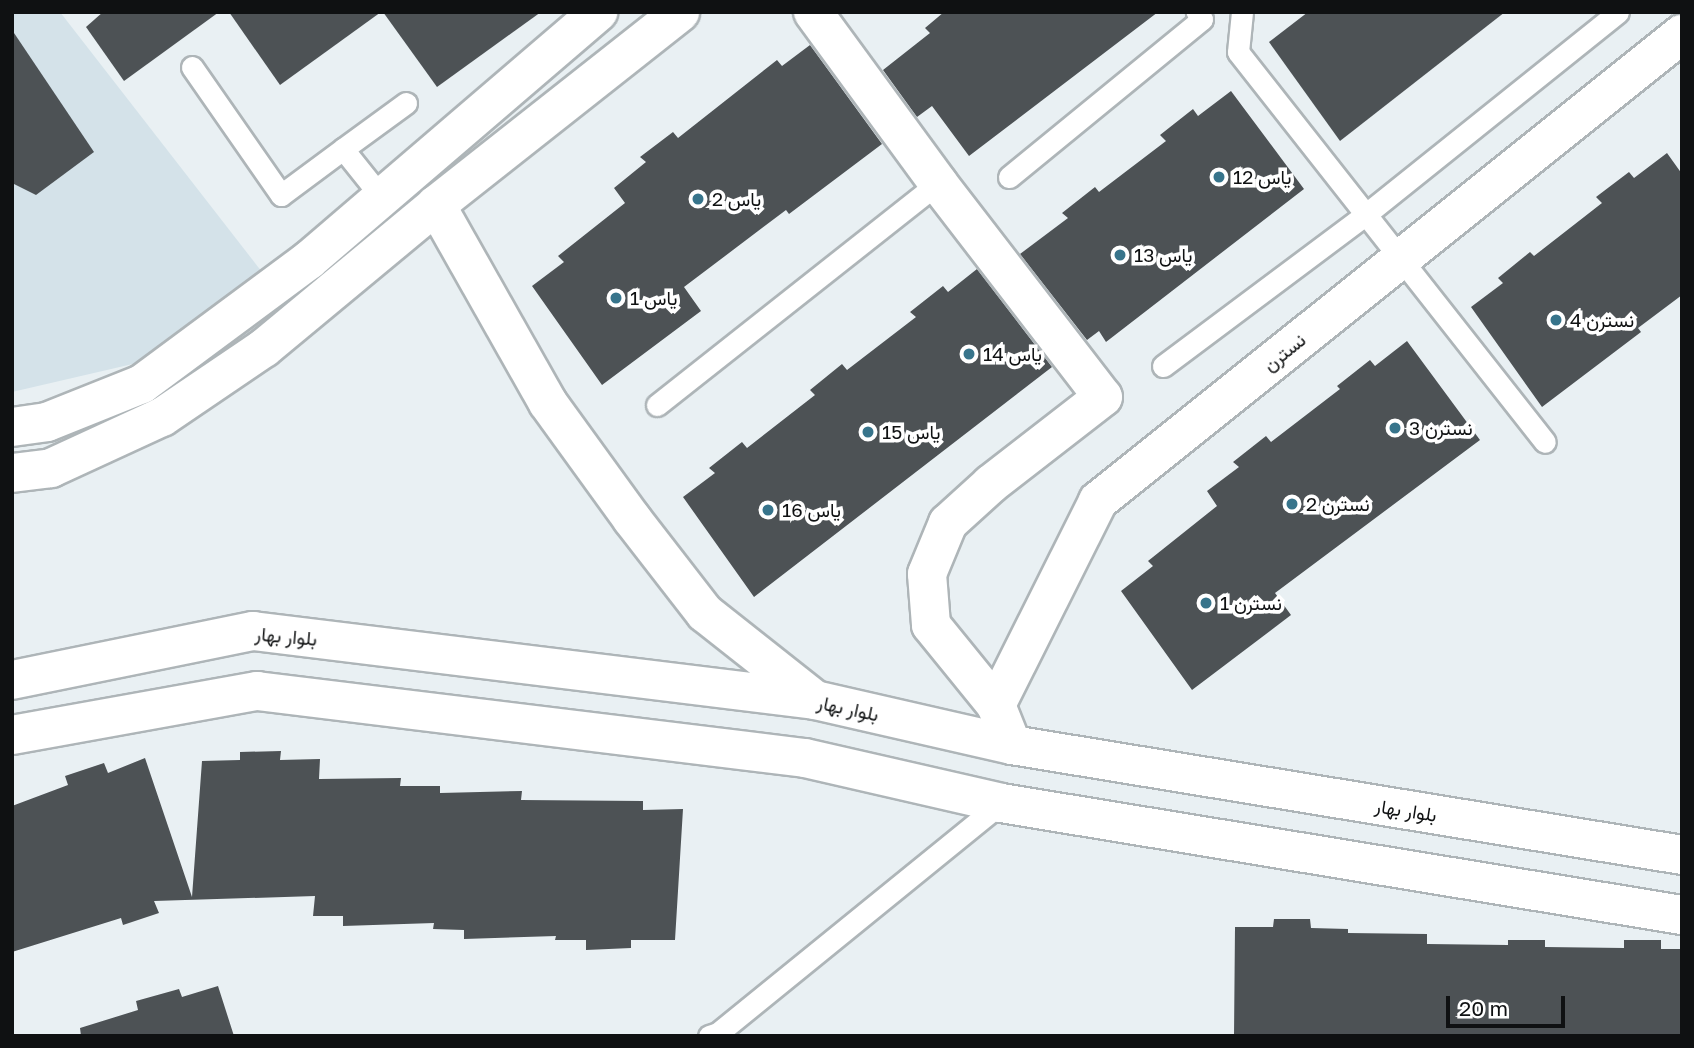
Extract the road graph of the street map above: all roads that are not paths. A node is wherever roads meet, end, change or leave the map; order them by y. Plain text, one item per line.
1 (680, 12) edge
2 (813, 12) edge
3 (1197, 12) edge
4 (1242, 12) edge
5 (1618, 12) edge
6 (1672, 12) edge
7 (593, 16) edge
8 (1682, 22) edge
9 (1682, 34) edge
10 (618, 62) junction
11 (192, 67) dead end
12 (406, 103) dead end
13 (343, 149) junction
14 (1009, 177) dead end
15 (938, 183) junction
16 (383, 200) junction
17 (436, 205) junction
18 (1365, 215) junction
19 (1398, 259) junction
20 (1163, 366) dead end
21 (657, 405) dead end
22 (12, 426) edge
23 (1545, 442) dead end
24 (12, 473) edge
25 (12, 680) edge
26 (815, 700) junction
27 (996, 705) junction
28 (15, 722) edge
29 (1012, 745) junction
30 (1001, 803) junction
31 (1682, 855) edge
32 (1682, 915) edge
33 (709, 1036) edge

1 - 10 street
2 - 15 street
3 - 14 lane
4 - 18 lane
5 - 18 lane
6 - 8 lane
7 - 10 street
7 - 16 street
9 - 19 street, نسترن
10 - 17 street
11 - 13 lane
12 - 13 lane
13 - 16 lane
15 - 21 lane
15 - 27 street
16 - 22 street
17 - 24 street
17 - 26 street
18 - 19 lane
18 - 20 lane
19 - 23 lane
19 - 27 street, نسترن
25 - 26 street, بلوار بهار
26 - 29 street, بلوار بهار
27 - 29 street
28 - 30 street
29 - 31 street, بلوار بهار
30 - 32 street
30 - 33 lane

